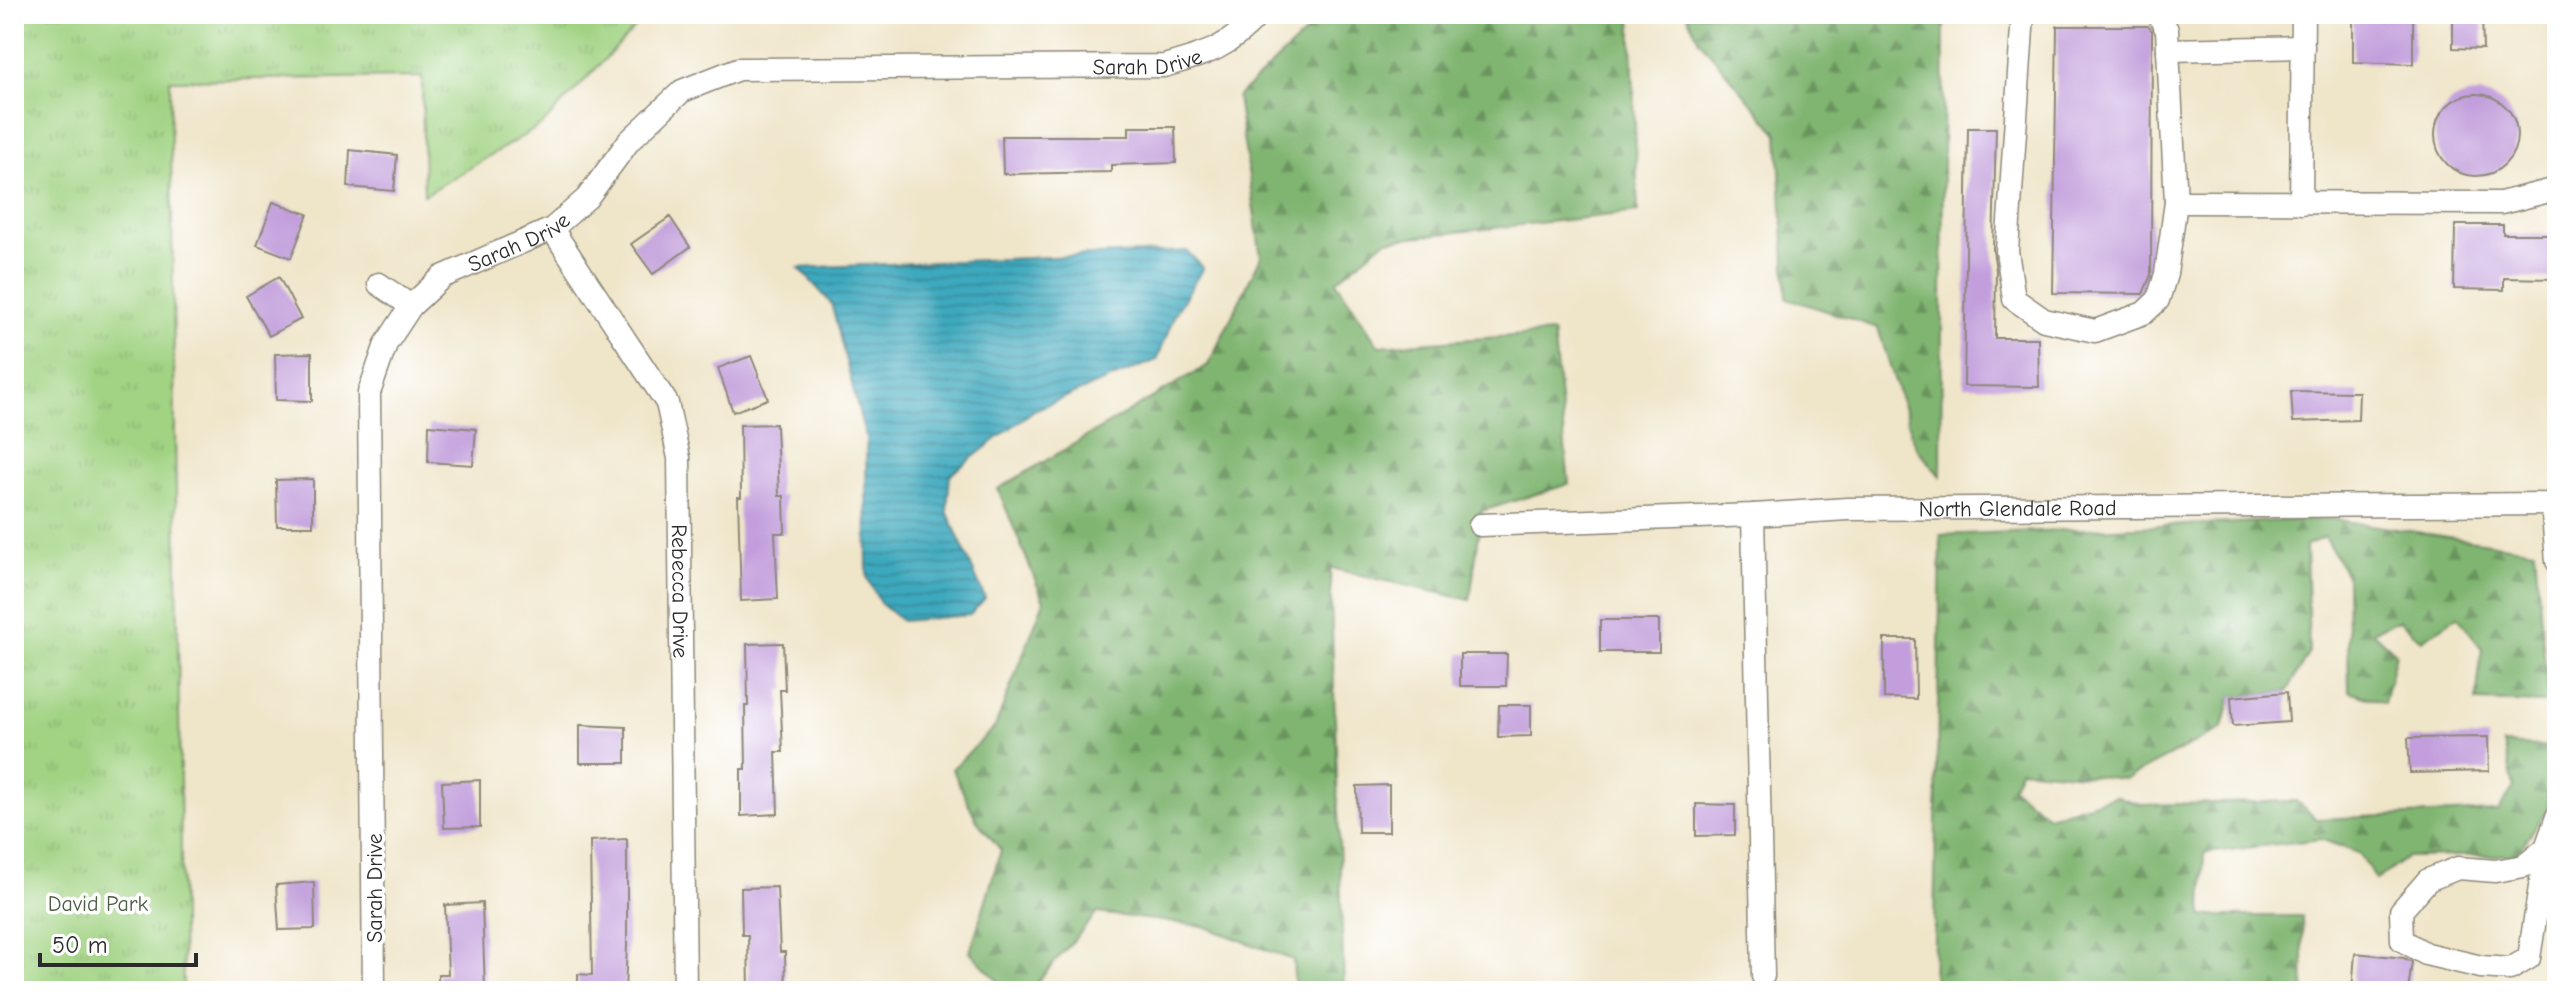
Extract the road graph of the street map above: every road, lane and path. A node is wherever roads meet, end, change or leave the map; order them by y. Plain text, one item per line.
1 (1259, 14) edge
2 (2023, 14) edge
3 (2158, 14) edge
4 (2303, 14) edge
5 (2303, 47) junction
6 (2168, 50) junction
7 (2557, 189) edge
8 (2176, 202) junction
9 (2301, 203) junction
10 (552, 229) junction
11 (379, 284) dead end
12 (411, 306) junction
13 (2555, 504) edge
14 (1753, 515) junction
15 (1480, 525) dead end
16 (2557, 561) edge
17 (2557, 817) edge
18 (2546, 848) junction
19 (1763, 976) dead end
20 (374, 991) edge
21 (685, 991) edge

1 - 10 street, Sarah Drive
2 - 8 street
3 - 6 street
4 - 5 street
5 - 6 street
5 - 9 street
6 - 8 street
7 - 9 street
8 - 9 street
10 - 12 street, Sarah Drive
10 - 21 street, Rebecca Drive
11 - 12 street
12 - 20 street, Sarah Drive
13 - 14 street, North Glendale Road
13 - 16 street
14 - 15 street, North Glendale Road
14 - 19 street
17 - 18 street
18 - 18 street

